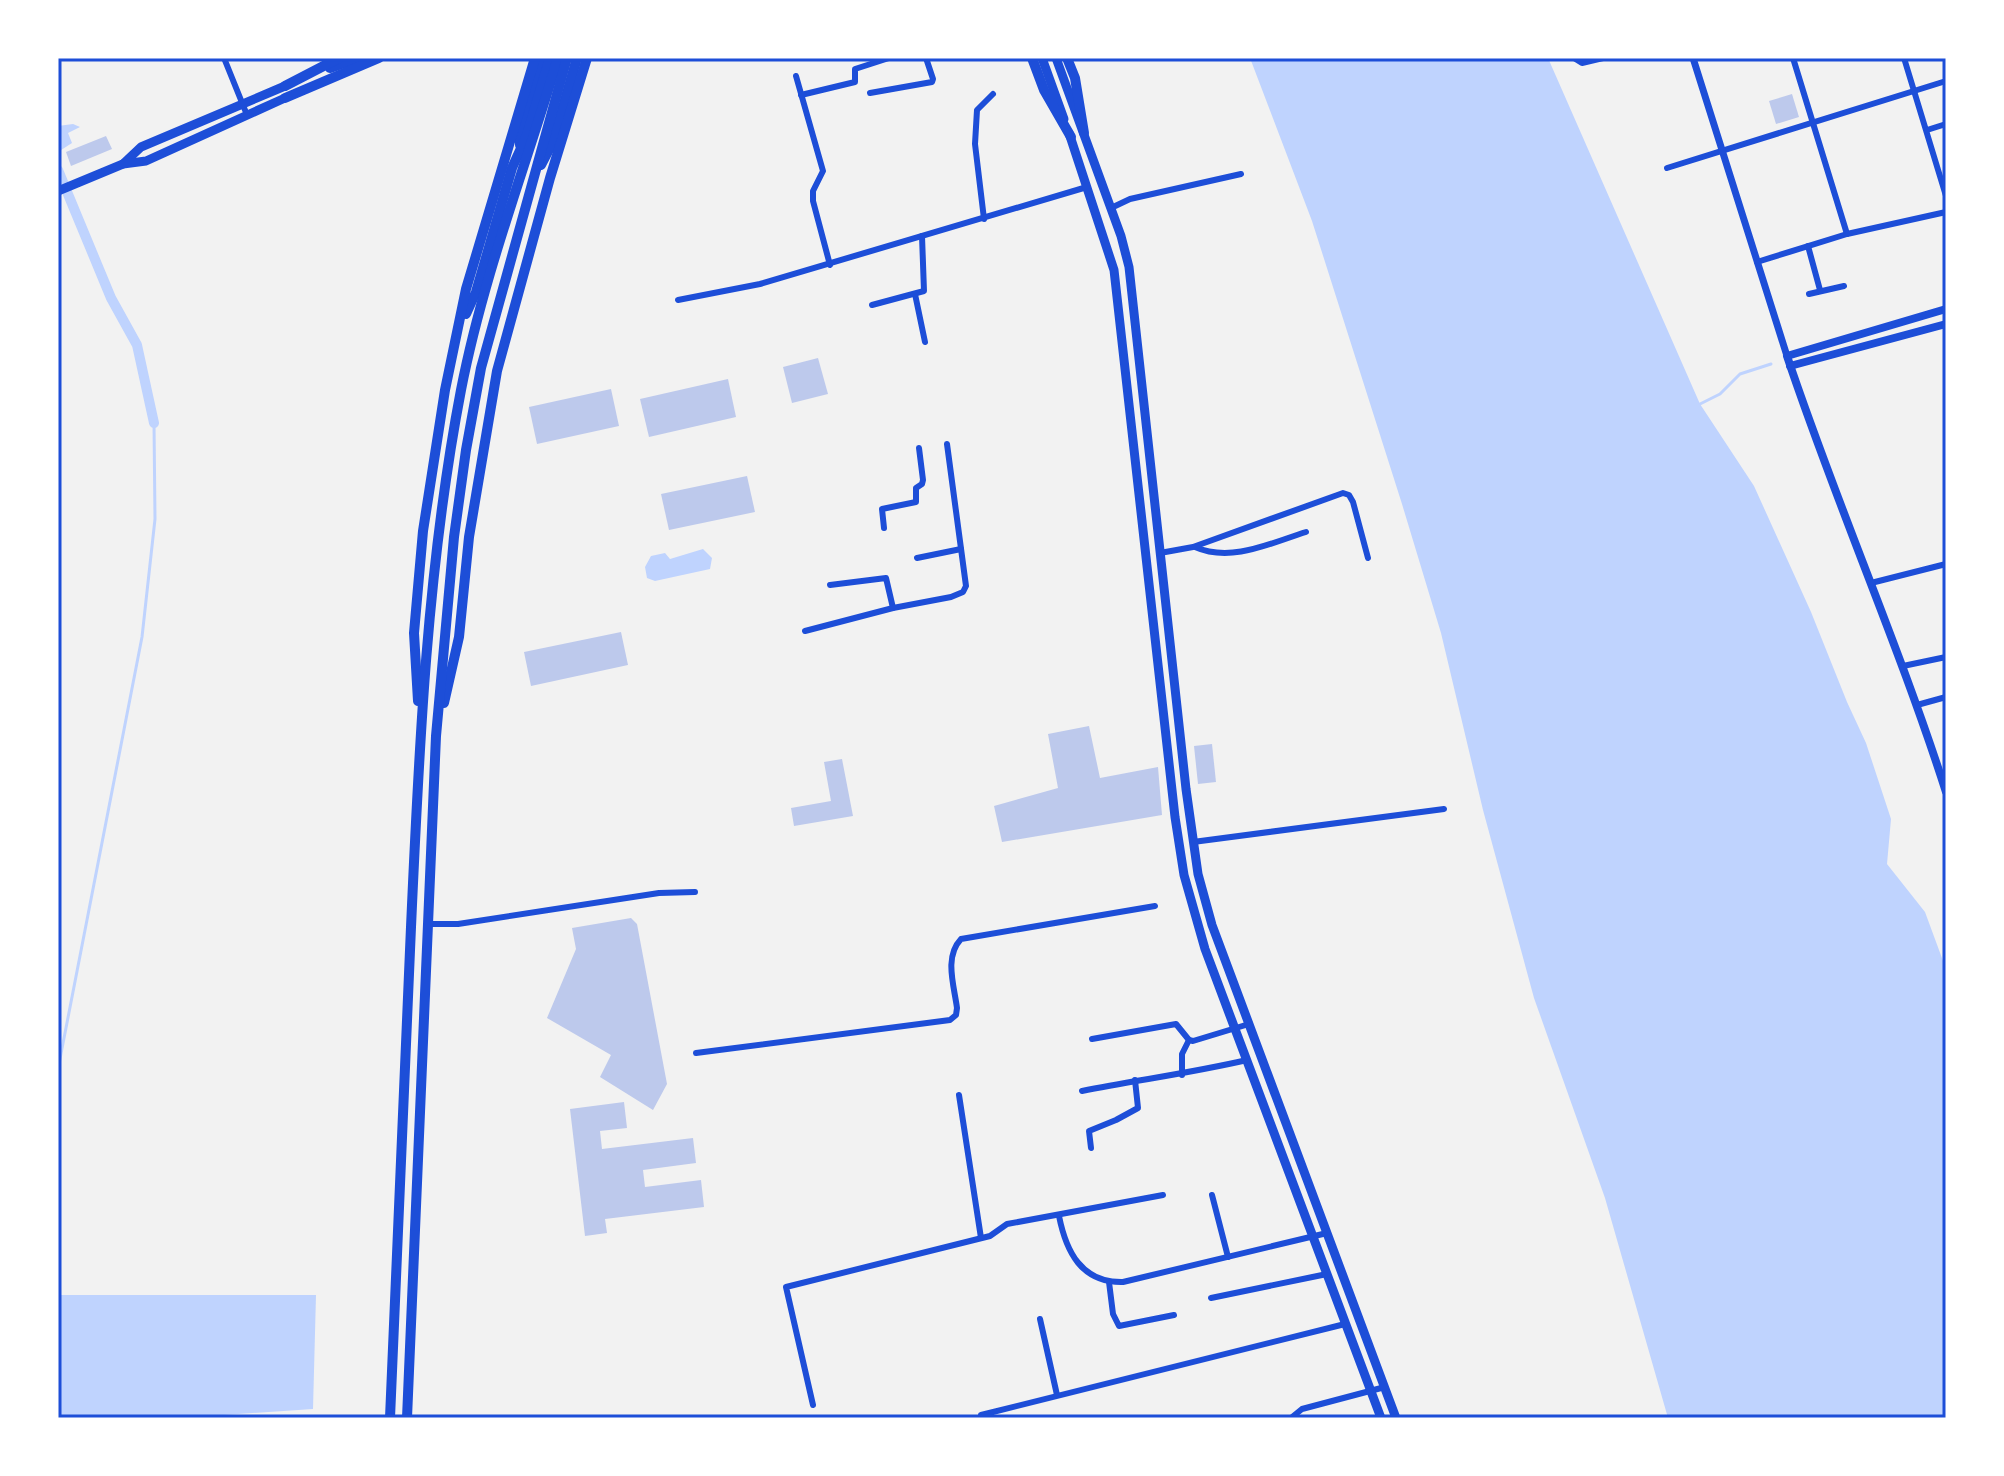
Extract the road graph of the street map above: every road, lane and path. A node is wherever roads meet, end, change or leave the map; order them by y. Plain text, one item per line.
1 (224, 58) edge
2 (339, 58) edge
3 (358, 58) edge
4 (379, 58) edge
5 (535, 58) edge
6 (543, 58) edge
7 (550, 58) edge
8 (558, 58) edge
9 (567, 58) edge
10 (577, 58) edge
11 (587, 58) edge
12 (889, 58) edge
13 (926, 58) edge
14 (1032, 58) edge
15 (1042, 58) edge
16 (1056, 58) edge
17 (1067, 58) edge
18 (1574, 58) edge
19 (1603, 58) edge
20 (1693, 58) edge
21 (1793, 58) edge
22 (1904, 58) edge
23 (313, 74) junction
24 (796, 76) dead end
25 (1946, 81) edge
26 (285, 92) junction
27 (1914, 92) junction
28 (870, 93) dead end
29 (993, 94) dead end
30 (801, 95) junction
31 (243, 104) junction
32 (247, 115) junction
33 (1813, 123) junction
34 (1946, 124) edge
35 (1927, 130) junction
36 (1084, 133) junction
37 (1071, 137) junction
38 (1723, 151) junction
39 (123, 164) junction
40 (1667, 168) dead end
41 (511, 170) junction
42 (1241, 174) dead end
43 (550, 178) junction
44 (534, 181) junction
45 (1087, 187) junction
46 (58, 191) edge
47 (1946, 196) edge
48 (1111, 208) junction
49 (1946, 212) edge
50 (984, 219) junction
51 (1847, 234) junction
52 (922, 236) junction
53 (1808, 246) junction
54 (1757, 262) junction
55 (830, 265) junction
56 (1844, 286) dead end
57 (1820, 290) junction
58 (915, 294) junction
59 (1809, 294) dead end
60 (678, 300) dead end
61 (872, 305) dead end
62 (1946, 309) edge
63 (1946, 324) edge
64 (925, 342) dead end
65 (1789, 361) junction
66 (947, 444) dead end
67 (919, 448) dead end
68 (884, 528) dead end
69 (1306, 532) dead end
70 (1193, 547) junction
71 (961, 549) junction
72 (1160, 553) junction
73 (917, 558) dead end
74 (1368, 558) dead end
75 (1946, 564) edge
76 (1871, 583) junction
77 (830, 585) dead end
78 (418, 595) junction
79 (433, 596) junction
80 (448, 598) junction
81 (462, 599) junction
82 (893, 608) junction
83 (805, 631) dead end
84 (1169, 633) junction
85 (1155, 635) junction
86 (1946, 657) edge
87 (1903, 666) junction
88 (1946, 697) edge
89 (1917, 705) junction
90 (420, 735) junction
91 (436, 736) junction
92 (1186, 789) junction
93 (1172, 790) junction
94 (1946, 792) edge
95 (1444, 809) dead end
96 (1193, 842) junction
97 (695, 892) dead end
98 (1155, 906) dead end
99 (428, 924) junction
100 (1249, 1024) junction
101 (1235, 1029) junction
102 (1092, 1039) dead end
103 (1189, 1040) junction
104 (696, 1053) dead end
105 (1247, 1060) junction
106 (1182, 1075) junction
107 (1135, 1080) junction
108 (1082, 1091) dead end
109 (959, 1095) dead end
110 (1091, 1148) dead end
111 (1163, 1195) dead end
112 (1212, 1195) dead end
113 (1059, 1216) junction
114 (1327, 1233) junction
115 (1313, 1237) junction
116 (981, 1238) junction
117 (1228, 1257) junction
118 (1327, 1274) junction
119 (1109, 1282) junction
120 (1211, 1298) dead end
121 (1174, 1315) dead end
122 (1040, 1319) dead end
123 (1345, 1324) junction
124 (1385, 1387) junction
125 (1371, 1391) junction
126 (1057, 1395) junction
127 (813, 1405) dead end
128 (981, 1415) dead end
129 (390, 1418) edge
130 (407, 1418) edge
131 (1291, 1418) edge
132 (1381, 1418) edge
133 (1396, 1418) edge

1 - 31 street
2 - 23 highway
3 - 23 highway
4 - 26 highway
5 - 41 highway
6 - 41 highway
7 - 41 highway
8 - 41 highway
9 - 44 highway
10 - 44 highway
11 - 43 highway
12 - 30 street
13 - 28 street
14 - 37 highway
15 - 37 main road
16 - 36 main road
17 - 36 highway
18 - 19 street
20 - 38 street
21 - 33 street
22 - 27 street
23 - 26 highway
24 - 30 street
25 - 27 street
26 - 31 main road
26 - 32 main road
27 - 33 street
27 - 35 street
29 - 50 street
30 - 55 street
31 - 32 street
31 - 39 main road
32 - 39 main road
33 - 38 street
33 - 51 street
34 - 35 street
35 - 47 street
36 - 48 main road
37 - 45 main road
38 - 40 street
38 - 54 street
39 - 46 main road
41 - 43 highway
41 - 78 highway
41 - 79 highway
42 - 48 street
43 - 81 highway
44 - 80 highway
45 - 50 street
45 - 85 main road
48 - 72 main road
49 - 51 street
50 - 52 street
51 - 53 street
52 - 55 street
52 - 58 street
53 - 54 street
53 - 57 street
54 - 65 street
55 - 60 street
56 - 57 street
57 - 59 street
58 - 61 street
58 - 64 street
62 - 65 main road
63 - 65 main road
65 - 76 main road
66 - 71 street
67 - 68 street
69 - 70 street
70 - 72 street
70 - 74 street
71 - 73 street
71 - 82 street
72 - 84 main road
75 - 76 street
76 - 87 main road
77 - 82 street
78 - 79 highway
78 - 90 highway
79 - 80 highway
79 - 90 highway
80 - 81 highway
80 - 91 highway
81 - 91 highway
82 - 83 street
84 - 85 main road
84 - 92 main road
85 - 93 main road
86 - 87 street
87 - 89 main road
88 - 89 street
89 - 94 main road
90 - 129 highway
91 - 99 highway
92 - 93 main road
92 - 96 main road
93 - 101 main road
95 - 96 street
96 - 100 main road
97 - 99 street
98 - 104 street
99 - 130 highway
100 - 101 street
100 - 114 main road
101 - 103 street
101 - 105 main road
102 - 103 street
103 - 106 street
105 - 106 street
105 - 115 main road
106 - 107 street
107 - 108 street
107 - 110 street
109 - 116 street
111 - 113 street
112 - 117 street
113 - 116 street
113 - 119 street
114 - 115 street
114 - 124 main road
115 - 117 street
115 - 118 main road
116 - 127 street
117 - 119 street
118 - 120 street
118 - 123 main road
119 - 121 street
122 - 126 street
123 - 125 main road
123 - 126 street
124 - 125 street
124 - 133 main road
125 - 131 street
125 - 132 main road
126 - 128 street

